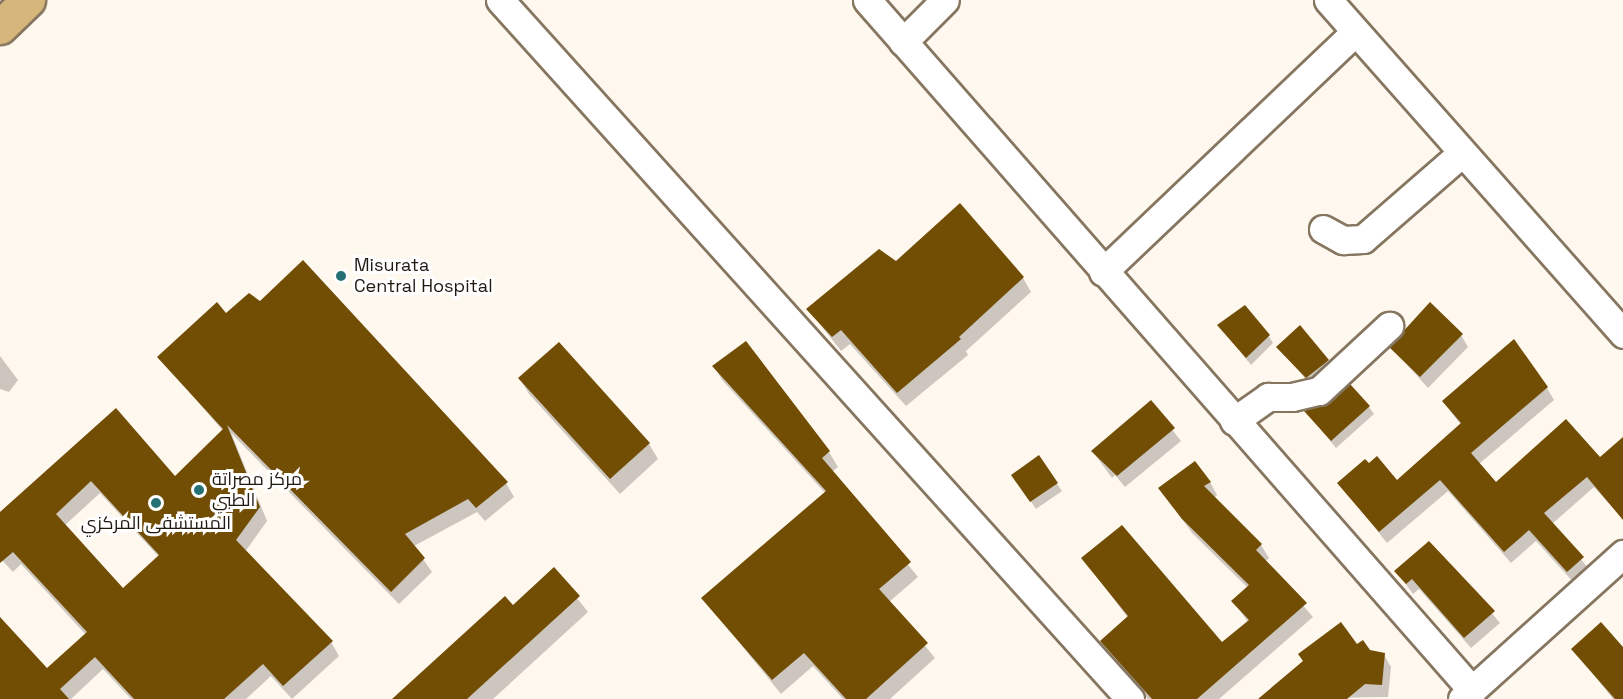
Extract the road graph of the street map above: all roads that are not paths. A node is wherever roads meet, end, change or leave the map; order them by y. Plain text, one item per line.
1 (28, 0) edge
2 (500, 0) edge
3 (867, 0) edge
4 (945, 0) edge
5 (1328, 0) edge
6 (0, 27) edge
7 (1354, 33) junction
8 (903, 42) junction
9 (1462, 153) junction
10 (1323, 230) dead end
11 (1104, 272) junction
12 (1389, 326) dead end
13 (1623, 334) edge
14 (1234, 421) junction
15 (1623, 554) edge
16 (1467, 694) edge
17 (1130, 699) edge

1 - 6 main road
2 - 17 street
3 - 8 street
4 - 8 street
5 - 7 street
7 - 9 street
7 - 11 street
8 - 11 street
9 - 10 street
9 - 13 street
11 - 14 street
12 - 14 street
14 - 16 street
15 - 16 street

